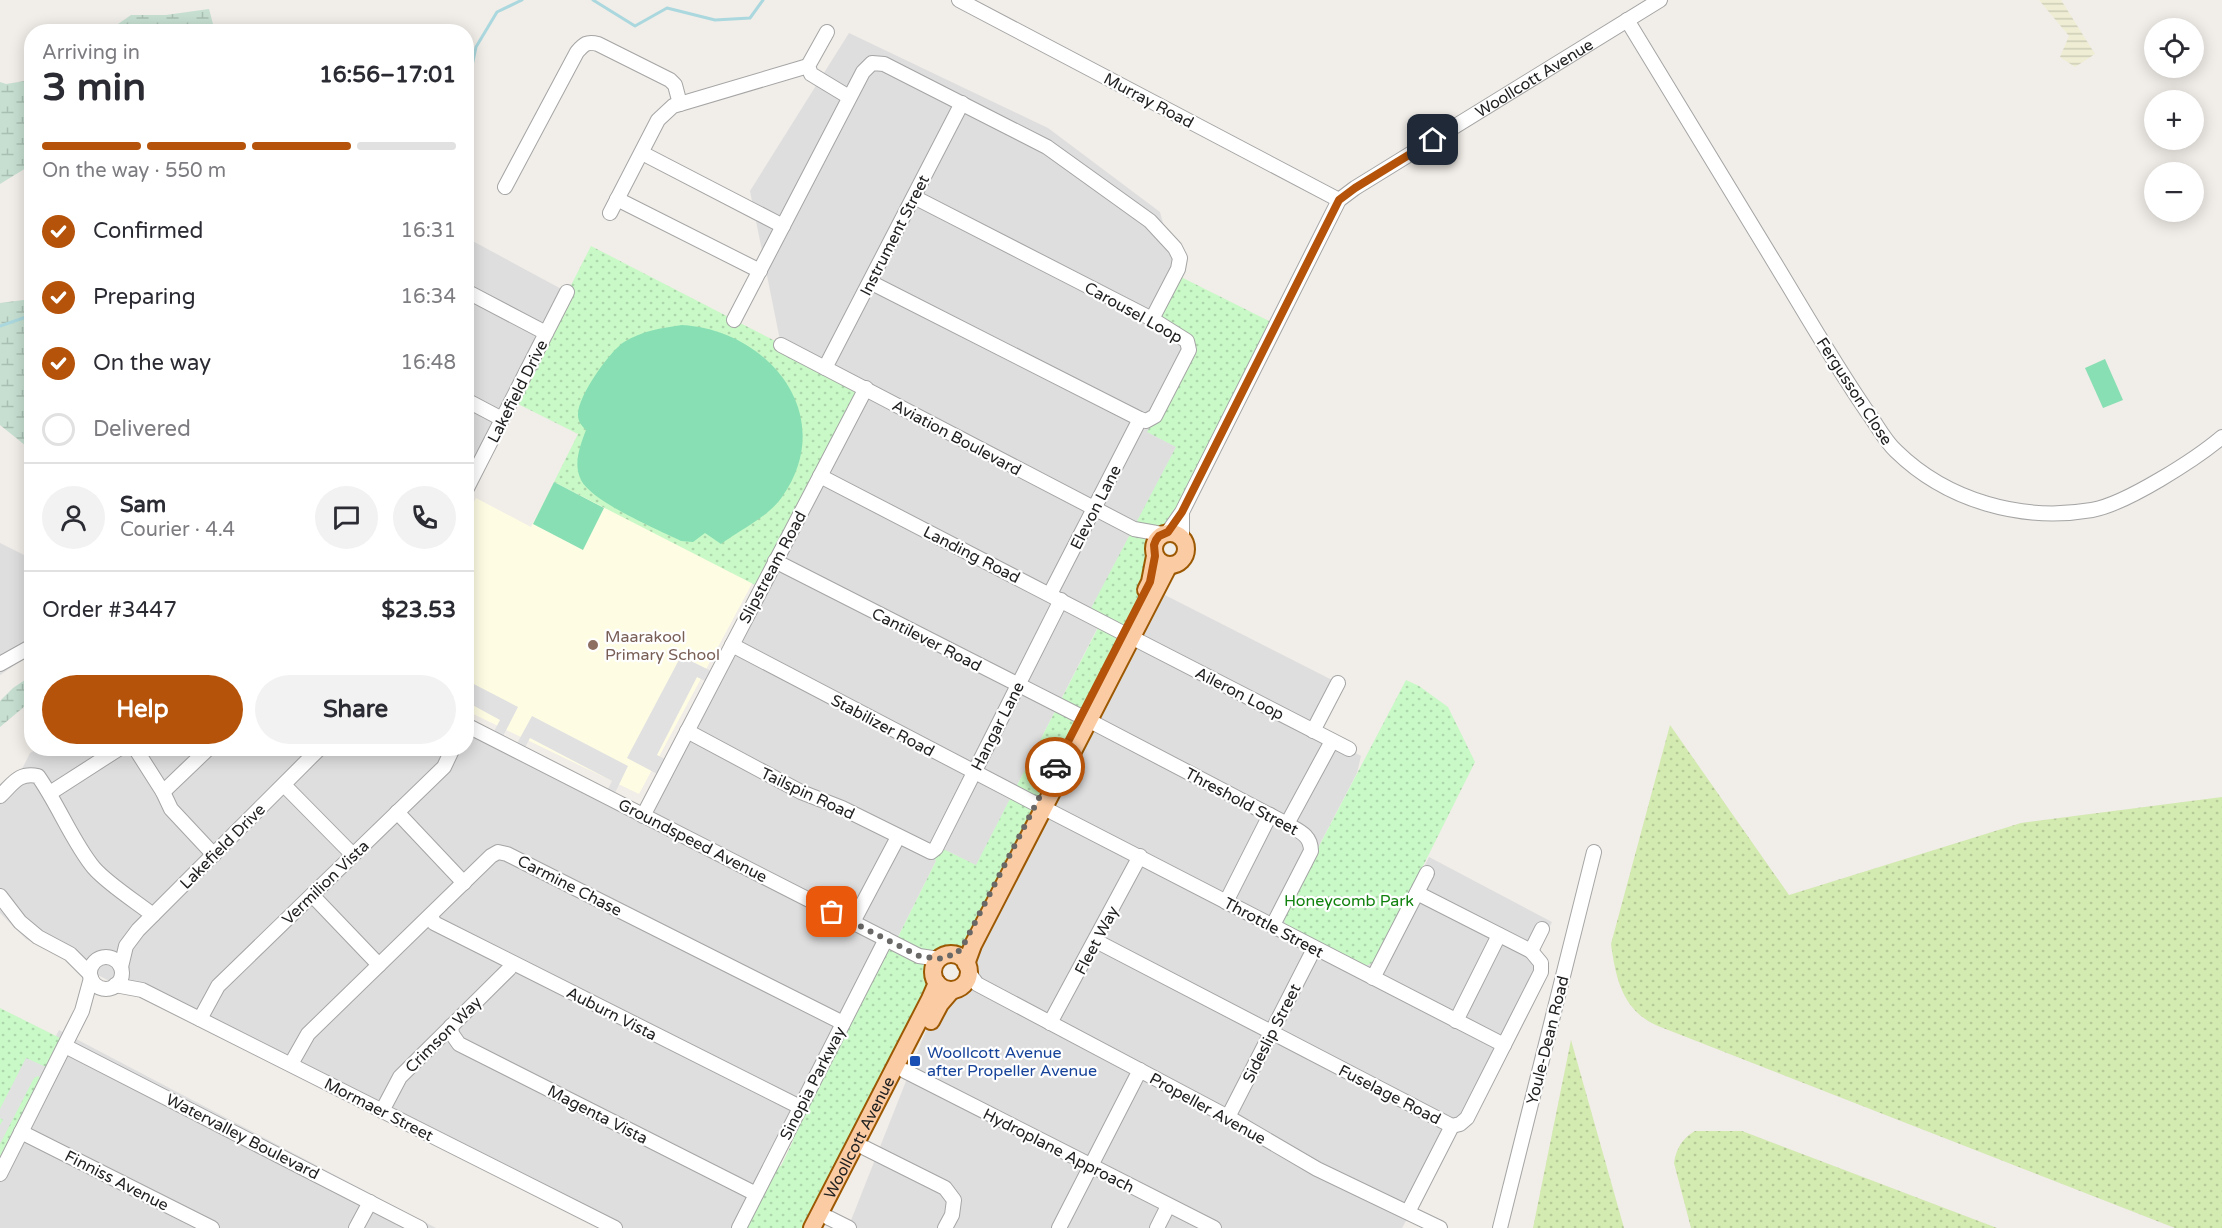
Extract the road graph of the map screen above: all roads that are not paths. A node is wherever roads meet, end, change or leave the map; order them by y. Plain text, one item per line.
1 (959, 0) edge
2 (1660, 0) edge
3 (1627, 20) junction
4 (827, 32) dead end
5 (808, 66) junction
6 (849, 97) junction
7 (962, 103) junction
8 (681, 104) junction
9 (642, 153) junction
10 (505, 187) dead end
11 (914, 197) junction
12 (617, 199) junction
13 (1339, 200) junction
14 (610, 213) dead end
15 (783, 226) junction
16 (760, 271) junction
17 (870, 282) junction
18 (567, 292) dead end
19 (474, 295) edge
20 (1152, 319) junction
21 (734, 320) dead end
22 (546, 333) junction
23 (781, 345) dead end
24 (825, 368) junction
25 (866, 388) junction
26 (474, 404) edge
27 (502, 419) junction
28 (1140, 419) junction
29 (2222, 437) edge
30 (474, 474) edge
31 (820, 476) junction
32 (1094, 509) junction
33 (1134, 529) junction
34 (1171, 534) junction
35 (1159, 557) junction
36 (775, 561) junction
37 (1055, 597) junction
38 (1127, 635) junction
39 (732, 645) junction
40 (24, 650) edge
41 (0, 664) edge
42 (1338, 683) dead end
43 (1017, 685) junction
44 (1084, 718) junction
45 (474, 729) edge
46 (687, 731) junction
47 (1313, 731) junction
48 (1332, 741) junction
49 (1349, 749) dead end
50 (108, 756) edge
51 (140, 756) edge
52 (201, 756) edge
53 (307, 756) edge
54 (449, 756) edge
55 (973, 773) junction
56 (284, 784) junction
57 (163, 792) junction
58 (50, 793) junction
59 (0, 796) edge
60 (1040, 806) junction
61 (397, 812) junction
62 (1270, 815) junction
63 (643, 816) junction
64 (1287, 824) junction
65 (898, 837) junction
66 (931, 852) joint
67 (1594, 852) dead end
68 (213, 855) junction
69 (353, 855) junction
70 (1140, 856) junction
71 (1427, 873) dead end
72 (464, 883) junction
73 (1417, 893) junction
74 (312, 895) junction
75 (0, 896) edge
76 (1226, 902) junction
77 (153, 915) junction
78 (431, 915) junction
79 (853, 922) junction
80 (1273, 926) junction
81 (1542, 929) dead end
82 (1499, 935) junction
83 (886, 939) junction
84 (1096, 941) junction
85 (126, 946) junction
86 (1314, 949) junction
87 (1531, 951) junction
88 (70, 954) junction
89 (103, 958) junction
90 (512, 963) junction
91 (379, 965) junction
92 (121, 969) junction
93 (955, 974) junction
94 (91, 976) junction
95 (1373, 978) junction
96 (110, 987) junction
97 (142, 990) junction
98 (82, 1011) junction
99 (200, 1019) junction
100 (1456, 1021) junction
101 (843, 1023) junction
102 (1050, 1023) junction
103 (452, 1026) junction
104 (1271, 1033) junction
105 (1504, 1045) junction
106 (65, 1046) junction
107 (291, 1064) junction
108 (1140, 1070) junction
109 (905, 1071) junction
110 (800, 1107) junction
111 (382, 1111) junction
112 (1228, 1117) junction
113 (1452, 1126) junction
114 (21, 1132) junction
115 (865, 1148) junction
116 (1090, 1166) junction
117 (0, 1174) edge
118 (756, 1194) junction
119 (370, 1202) junction
120 (1168, 1206) junction
121 (1408, 1212) junction
122 (826, 1223) edge
123 (212, 1228) edge
124 (356, 1228) edge
125 (420, 1228) edge
126 (615, 1228) edge
127 (739, 1228) edge
128 (812, 1228) edge
129 (849, 1228) edge
130 (945, 1228) edge
131 (1059, 1228) edge
132 (1157, 1228) edge
133 (1214, 1228) edge
134 (1440, 1228) edge
135 (1500, 1228) edge

1 - 13 street, Murray Road
2 - 3 street, Woollcott Avenue
3 - 13 street, Woollcott Avenue
3 - 29 street, Fergusson Close
4 - 5 street
5 - 6 street
5 - 8 street
6 - 7 street
6 - 15 street
7 - 11 street, Instrument Street
7 - 20 street
8 - 9 street
8 - 10 street
9 - 12 street
9 - 15 street
11 - 17 street, Instrument Street
11 - 20 street, Carousel Loop
12 - 14 street
12 - 16 street
13 - 34 street, Woollcott Avenue
15 - 16 street
16 - 21 street
17 - 24 street, Instrument Street
17 - 28 street
18 - 22 street, Lakefield Drive
19 - 22 street
20 - 28 street, Carousel Loop
22 - 27 street, Lakefield Drive
23 - 24 street, Aviation Boulevard
24 - 25 street, Aviation Boulevard
25 - 31 street, Slipstream Road
25 - 32 street, Aviation Boulevard
26 - 27 street
27 - 30 street, Lakefield Drive
28 - 32 street, Elevon Lane
31 - 36 street, Slipstream Road
31 - 37 street, Landing Road
32 - 33 street, Aviation Boulevard
32 - 37 street, Elevon Lane
33 - 34 street, Aviation Boulevard
33 - 35 street, Aviation Boulevard
34 - 35 main road, Woollcott Avenue
34 - 35 main road, Woollcott Avenue
35 - 38 main road, Woollcott Avenue
36 - 39 street, Slipstream Road
36 - 43 street, Cantilever Road
37 - 38 street, Landing Road
37 - 43 street, Hangar Lane
38 - 44 main road, Woollcott Avenue
38 - 47 street, Aileron Loop
39 - 46 street, Slipstream Road
39 - 55 street, Stabilizer Road
40 - 41 street
42 - 47 street
43 - 44 street, Cantilever Road
43 - 55 street, Hangar Lane
44 - 60 main road, Woollcott Avenue
44 - 62 street, Threshold Street
45 - 63 street, Groundspeed Avenue
46 - 63 street, Slipstream Road
46 - 65 street, Tailspin Road
47 - 48 street, Aileron Loop
48 - 49 street, Aileron Loop
48 - 64 street
50 - 58 street
51 - 57 street
52 - 57 street
53 - 56 street, Lakefield Drive
54 - 61 street, Vermilion Vista
55 - 60 street, Stabilizer Road
55 - 66 street, Hangar Lane
56 - 68 street, Lakefield Drive
56 - 69 street
57 - 68 street
58 - 59 street
58 - 77 street
60 - 70 street, Throttle Street
60 - 93 main road, Woollcott Avenue
61 - 69 street, Vermilion Vista
61 - 72 street
62 - 64 street, Threshold Street
62 - 76 street
63 - 79 street, Groundspeed Avenue
64 - 80 street, Threshold Street
65 - 66 street, Tailspin Road
65 - 79 street
67 - 135 street, Youle-Dean Road
68 - 77 street, Lakefield Drive
69 - 74 street, Vermilion Vista
70 - 76 street, Throttle Street
70 - 84 street, Fleet Way
71 - 73 street
72 - 78 street, Carmine Chase
72 - 101 street, Carmine Chase
73 - 82 street
73 - 95 street
74 - 91 street
74 - 99 street, Vermilion Vista
75 - 88 street
76 - 80 street, Throttle Street
77 - 85 street, Lakefield Drive
78 - 90 street, Auburn Vista
78 - 91 street, Carmine Chase
79 - 83 street, Groundspeed Avenue
80 - 86 street, Throttle Street
81 - 87 street
82 - 87 street
82 - 100 street
83 - 93 street, Groundspeed Avenue
83 - 101 street, Sinopia Parkway
84 - 102 street, Fleet Way
84 - 104 street, Fuselage Road
85 - 89 street, Lakefield Drive
85 - 92 street, Lakefield Drive
86 - 95 street, Throttle Street
86 - 104 street, Sideslip Street
87 - 105 street, Fuselage Road
88 - 89 street
88 - 94 street
89 - 92 street
89 - 94 street
90 - 103 street, Crimson Way
90 - 110 street, Auburn Vista
91 - 107 street, Carmine Chase
92 - 96 street
92 - 97 street, Mormaer Street
93 - 102 street, Propeller Avenue
93 - 109 main road, Woollcott Avenue
93 - 128 main road, Woollcott Avenue
94 - 96 street
94 - 98 street
95 - 100 street, Throttle Street
96 - 97 street, Mormaer Street
96 - 98 street
97 - 99 street, Mormaer Street
98 - 106 street
99 - 107 street, Mormaer Street
100 - 105 street, Throttle Street
101 - 110 street, Sinopia Parkway
102 - 108 street, Propeller Avenue
103 - 111 street, Crimson Way
103 - 118 street, Magenta Vista
104 - 112 street, Sideslip Street
104 - 113 street, Fuselage Road
105 - 113 street, Fuselage Road
106 - 114 street
106 - 119 street, Watervalley Boulevard
107 - 111 street, Mormaer Street
108 - 112 street, Propeller Avenue
108 - 116 street
109 - 115 main road, Woollcott Avenue
109 - 116 street, Hydroplane Approach
110 - 118 street, Sinopia Parkway
111 - 126 street, Mormaer Street
112 - 121 street, Propeller Avenue
113 - 121 street
114 - 117 street
114 - 123 street, Finniss Avenue
115 - 122 main road, Woollcott Avenue
115 - 130 street
116 - 120 street, Hydroplane Approach
116 - 131 street
118 - 127 street, Sinopia Parkway
119 - 124 street
119 - 125 street, Watervalley Boulevard
120 - 132 street
120 - 133 street, Hydroplane Approach
121 - 134 street, Propeller Avenue
122 - 129 street

